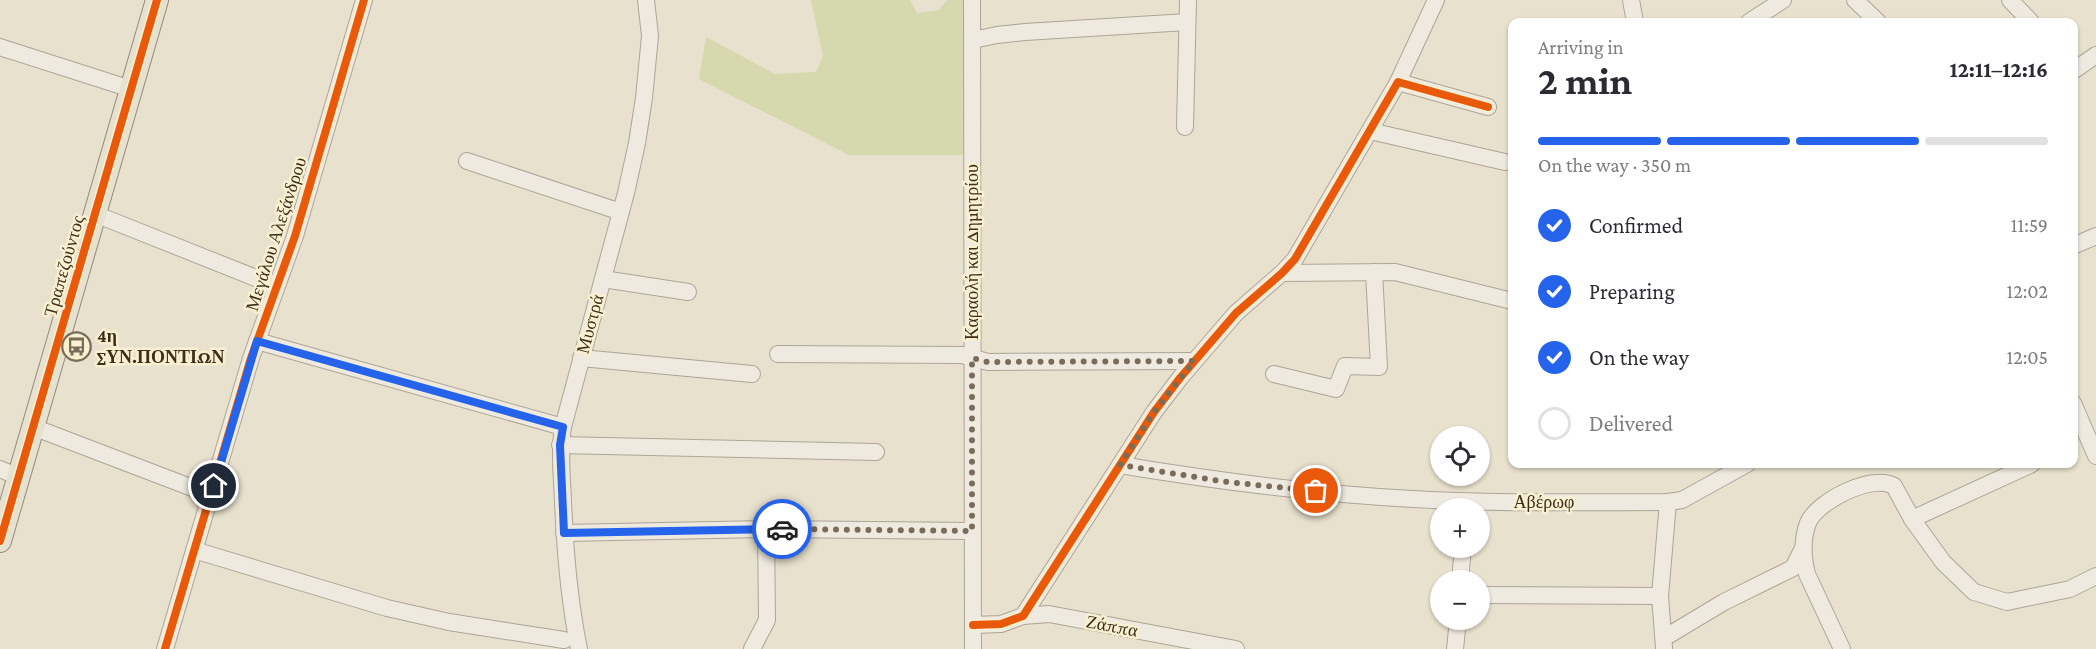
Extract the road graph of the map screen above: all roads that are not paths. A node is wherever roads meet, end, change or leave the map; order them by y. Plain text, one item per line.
1 (157, 0) edge
2 (364, 0) edge
3 (646, 0) edge
4 (972, 0) edge
5 (1188, 0) edge
6 (1436, 0) edge
7 (1631, 0) edge
8 (1783, 0) edge
9 (1856, 0) edge
10 (2010, 0) edge
11 (1634, 18) edge
12 (1755, 18) edge
13 (1874, 18) edge
14 (2027, 18) edge
15 (1187, 22) junction
16 (974, 40) junction
17 (0, 47) edge
18 (2096, 55) edge
19 (2078, 66) edge
20 (1398, 82) junction
21 (131, 89) junction
22 (1488, 106) dead end
23 (1185, 127) dead end
24 (1370, 131) junction
25 (467, 161) dead end
26 (1505, 162) dead end
27 (621, 212) junction
28 (95, 214) junction
29 (2096, 236) edge
30 (2078, 244) edge
31 (1374, 272) junction
32 (1282, 273) junction
33 (603, 279) junction
34 (276, 286) junction
35 (688, 292) dead end
36 (1508, 300) edge
37 (257, 341) junction
38 (778, 354) dead end
39 (581, 358) junction
40 (972, 358) junction
41 (1194, 361) junction
42 (753, 374) dead end
43 (1274, 374) dead end
44 (2078, 417) edge
45 (33, 427) junction
46 (563, 427) junction
47 (2086, 439) edge
48 (560, 445) junction
49 (876, 452) dead end
50 (2096, 456) edge
51 (1120, 465) junction
52 (1740, 468) edge
53 (2023, 468) edge
54 (9, 473) edge
55 (211, 495) junction
56 (1430, 501) edge
57 (1675, 501) junction
58 (1490, 505) edge
59 (1912, 519) junction
60 (766, 529) junction
61 (972, 531) junction
62 (564, 533) junction
63 (0, 541) edge
64 (1804, 545) junction
65 (194, 550) junction
66 (2096, 576) edge
67 (1490, 595) edge
68 (1660, 596) junction
69 (570, 605) junction
70 (1023, 616) junction
71 (974, 626) junction
72 (1457, 630) edge
73 (562, 644) edge
74 (1664, 644) edge
75 (165, 649) edge
76 (579, 649) edge
77 (752, 649) edge
78 (973, 649) edge
79 (1236, 649) edge
80 (1455, 649) edge
81 (1842, 649) edge

1 - 21 main road, Τραπεζούντος
2 - 34 street, Μεγάλου Αλεξάνδρου
3 - 27 street, Μυστρά
4 - 16 street, Καραολή και Δημητρίου
5 - 15 street
6 - 20 street
7 - 11 street
8 - 12 street
9 - 13 street
10 - 14 street
15 - 16 street
15 - 23 street
16 - 40 street, Καραολή και Δημητρίου
17 - 21 street
18 - 19 street
20 - 22 street
20 - 24 street
21 - 28 main road, Τραπεζούντος
24 - 26 street
24 - 32 street
25 - 27 street
27 - 33 street, Μυστρά
28 - 34 street
28 - 45 main road, Τραπεζούντος
29 - 30 street
31 - 32 street
31 - 36 street
31 - 43 street
32 - 41 street
33 - 35 street
33 - 39 street, Μυστρά
34 - 37 street, Μεγάλου Αλεξάνδρου
37 - 46 street
37 - 55 street, Μεγάλου Αλεξάνδρου
38 - 40 street
39 - 42 street
39 - 46 street, Μυστρά
40 - 41 street
40 - 61 street, Καραολή και Δημητρίου
41 - 51 street
44 - 47 street
45 - 54 main road, Τραπεζούντος
45 - 55 street
46 - 48 street, Μυστρά
47 - 50 street
48 - 49 street
48 - 62 street, Μυστρά
51 - 56 street, Αβέρωφ
51 - 70 street
52 - 57 street
53 - 59 street
54 - 63 main road, Τραπεζούντος
55 - 65 street, Μεγάλου Αλεξάνδρου
57 - 58 street, Αβέρωφ
57 - 68 street
59 - 64 street
59 - 66 street
60 - 61 street
60 - 62 street
60 - 77 street
61 - 71 street, Καραολή και Δημητρίου
62 - 69 street, Μυστρά
64 - 74 street
64 - 81 street
65 - 73 street
65 - 75 street, Μεγάλου Αλεξάνδρου
67 - 68 street
68 - 74 street
69 - 73 street
69 - 76 street, Μυστρά
70 - 71 street, Ζάππα
70 - 79 street, Ζάππα
71 - 78 street, Καραολή και Δημητρίου
72 - 80 street

